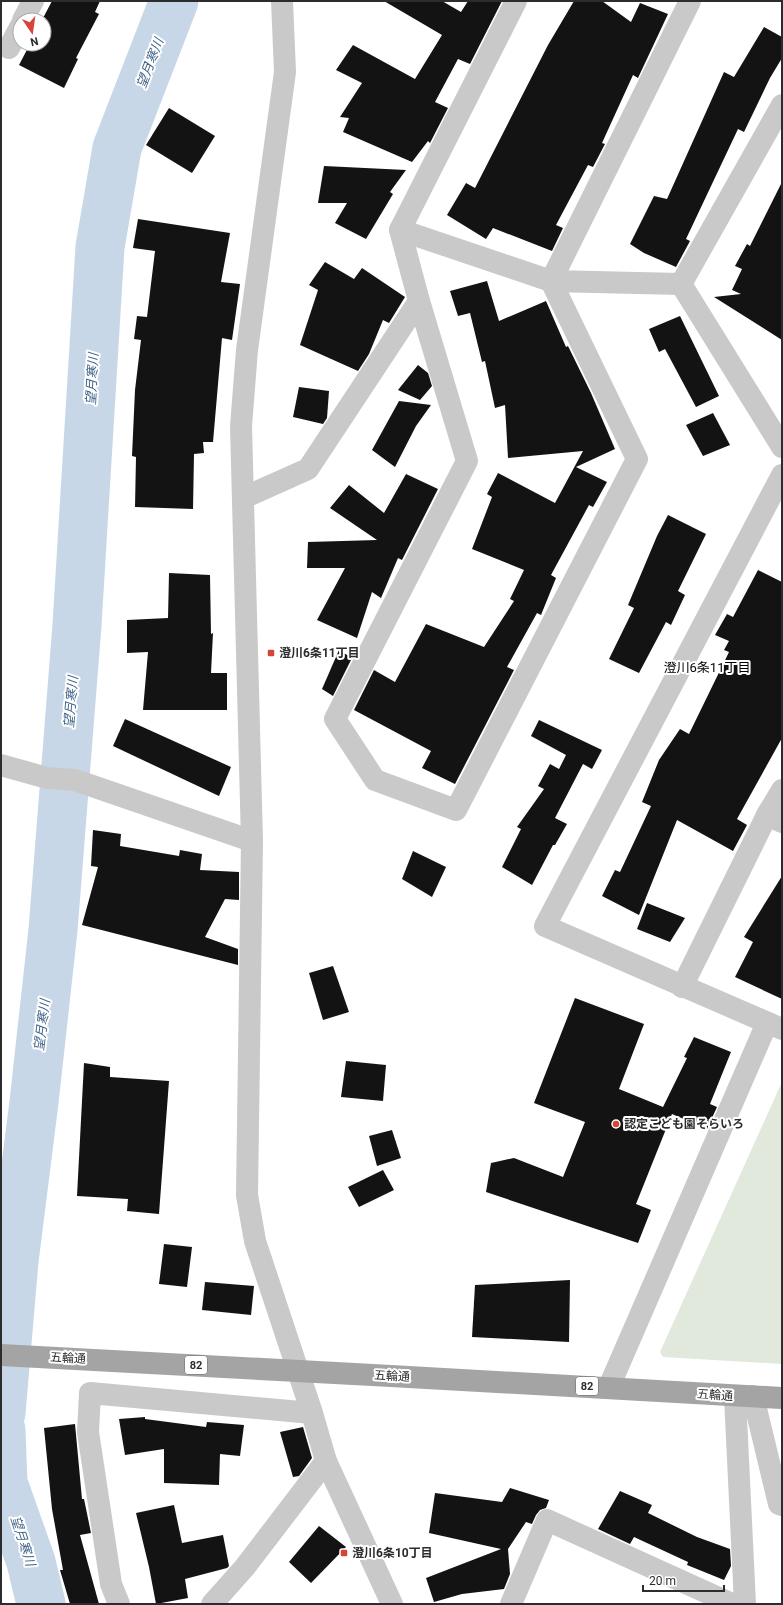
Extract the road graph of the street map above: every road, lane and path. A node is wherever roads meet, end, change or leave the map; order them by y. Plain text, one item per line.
1 (33, 1) edge
2 (282, 1) edge
3 (516, 1) edge
4 (690, 1) edge
5 (27, 12) edge
6 (12, 42) edge
7 (9, 48) dead end
8 (782, 105) edge
9 (400, 230) junction
10 (551, 281) junction
11 (681, 284) junction
12 (419, 301) junction
13 (782, 447) edge
14 (782, 475) edge
15 (243, 498) junction
16 (1, 764) edge
17 (782, 790) edge
18 (774, 819) edge
19 (252, 841) junction
20 (682, 987) junction
21 (774, 1026) edge
22 (1, 1355) edge
23 (609, 1387) junction
24 (744, 1397) junction
25 (782, 1398) edge
26 (312, 1413) junction
27 (326, 1461) junction
28 (781, 1510) edge
29 (119, 1604) edge
30 (212, 1604) edge
31 (392, 1604) edge
32 (511, 1604) edge
33 (732, 1604) edge
34 (745, 1604) edge

1 - 5 street
2 - 15 street
3 - 9 street
4 - 10 street
6 - 7 street
8 - 11 street
9 - 10 street
9 - 12 street
10 - 11 street
10 - 12 street
11 - 13 street
12 - 15 street
14 - 20 street
15 - 19 street
16 - 19 street
17 - 18 street
18 - 20 street
19 - 26 street
20 - 21 street
21 - 23 street
22 - 23 main road, 五輪通 / 82, bridge
23 - 24 main road, 五輪通 / 82
24 - 25 main road, 五輪通 / 82
24 - 28 street
24 - 34 street
26 - 27 street
26 - 29 street
27 - 30 street
27 - 31 street
32 - 33 street

